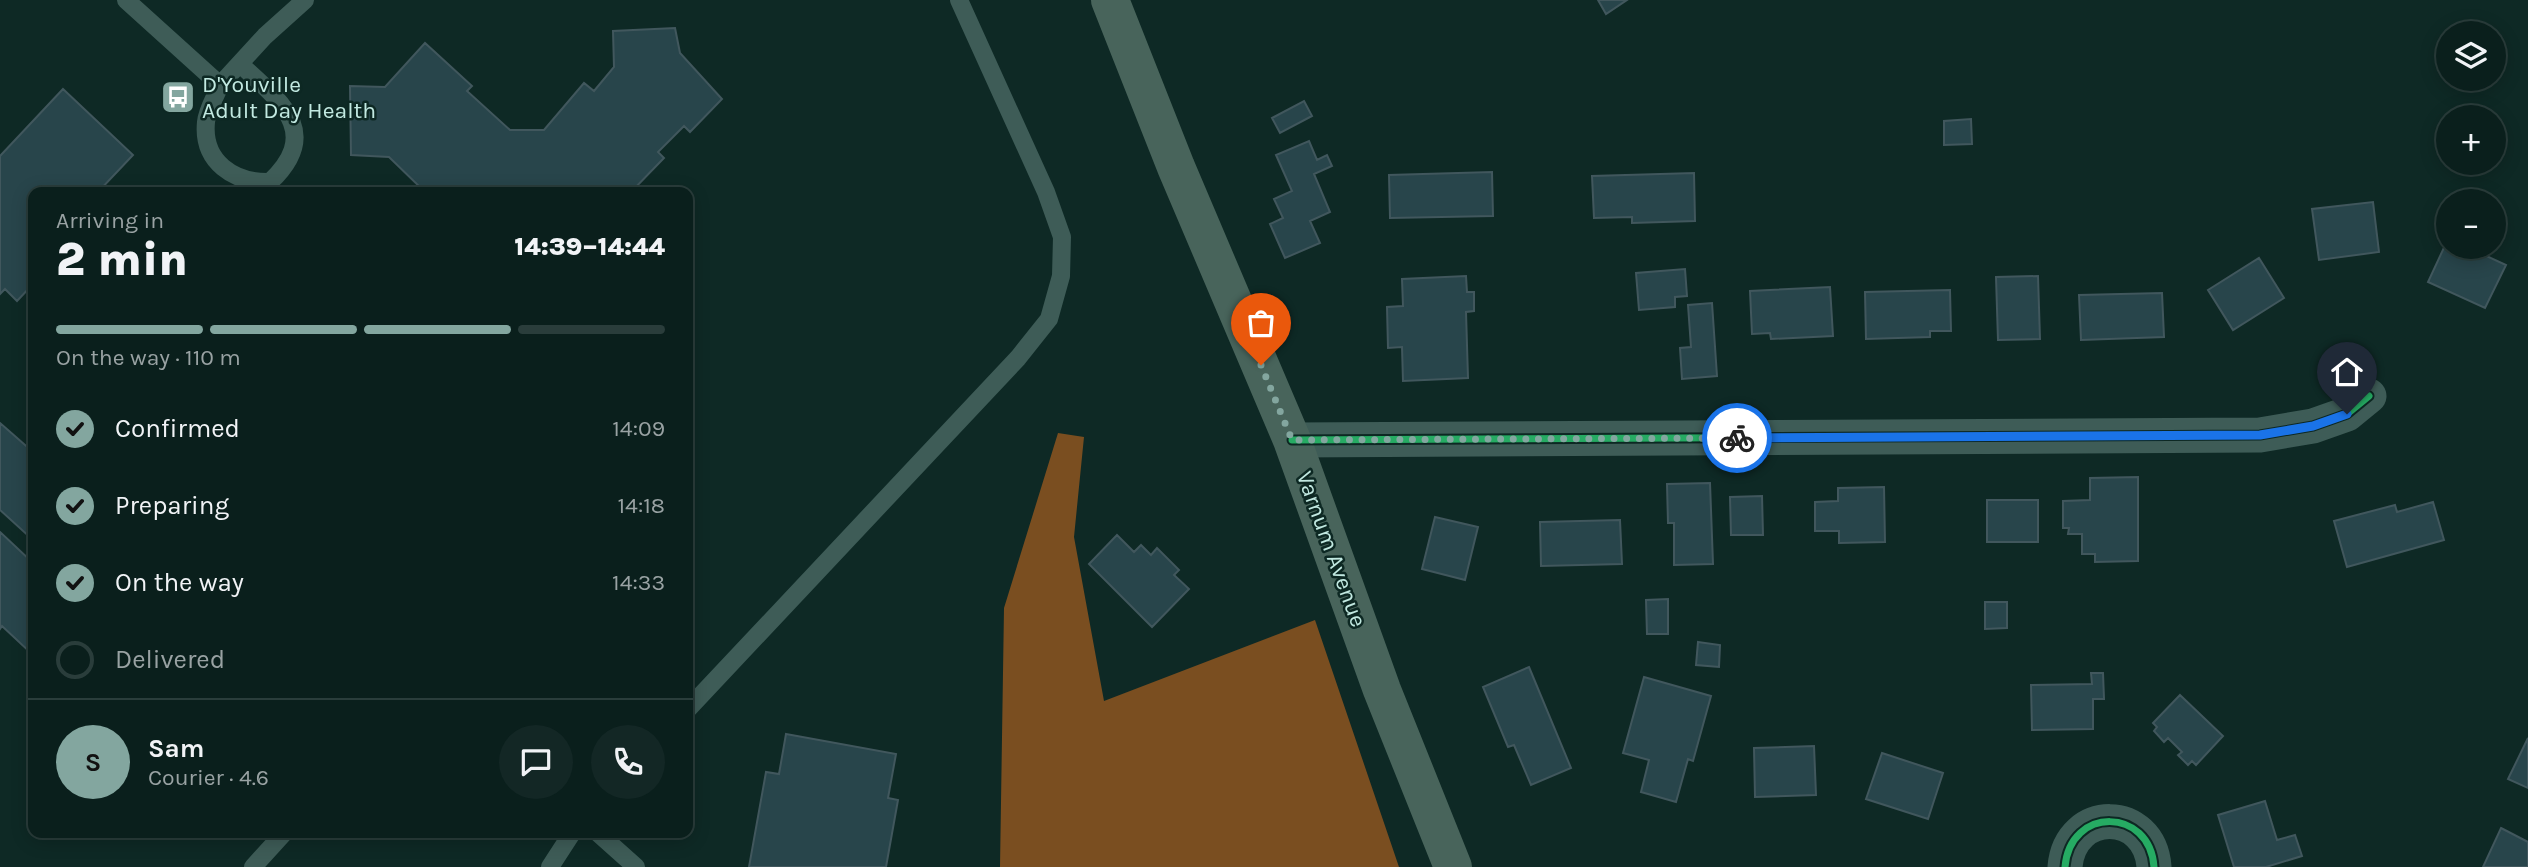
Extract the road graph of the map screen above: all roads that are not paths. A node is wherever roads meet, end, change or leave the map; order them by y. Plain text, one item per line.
1 (126, 0) edge
2 (304, 0) edge
3 (959, 0) edge
4 (1110, 0) edge
5 (240, 64) junction
6 (220, 85) junction
7 (2369, 396) dead end
8 (1292, 440) junction
9 (693, 704) edge
10 (279, 838) edge
11 (569, 838) edge
12 (604, 838) edge
13 (253, 867) edge
14 (550, 867) edge
15 (636, 867) edge
16 (1453, 867) edge
17 (2065, 867) edge
18 (2154, 867) edge

1 - 6 lane
2 - 5 lane
3 - 9 lane
4 - 8 main road, Varnum Avenue
5 - 6 lane
5 - 6 lane
7 - 8 street
8 - 16 main road, Varnum Avenue
10 - 13 lane
11 - 14 lane
12 - 15 lane
17 - 18 street

